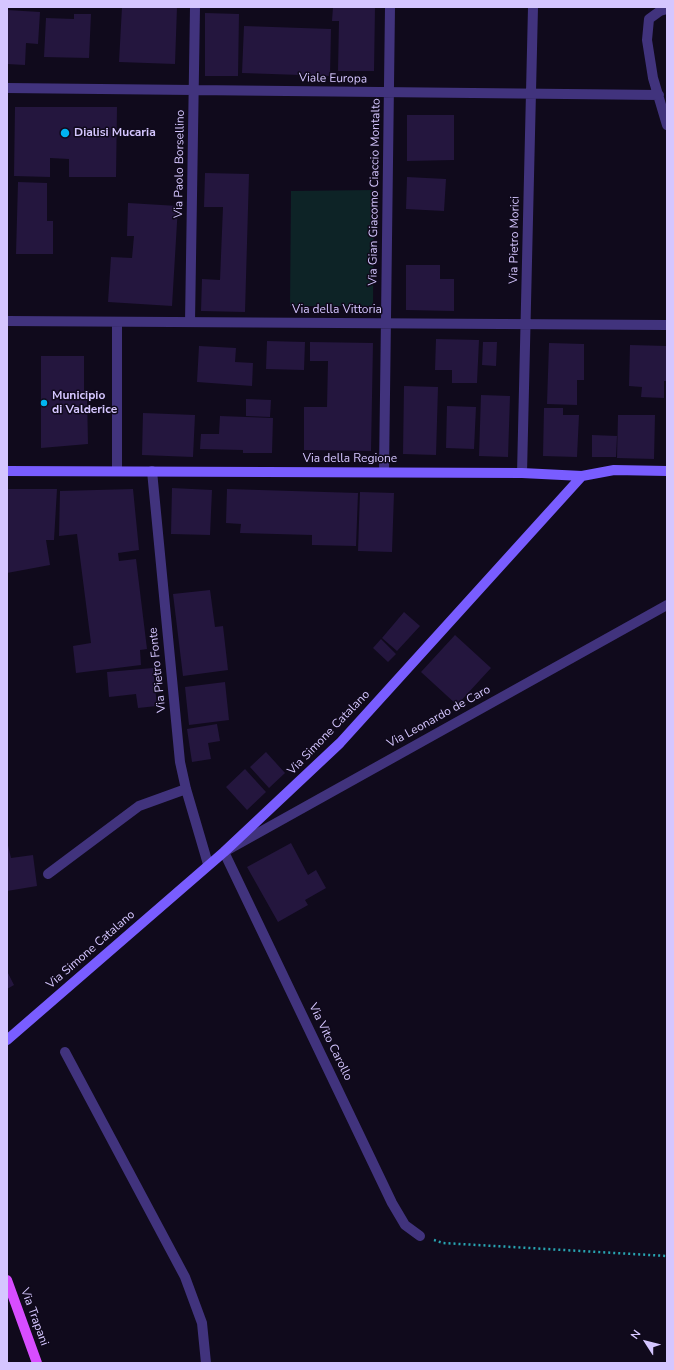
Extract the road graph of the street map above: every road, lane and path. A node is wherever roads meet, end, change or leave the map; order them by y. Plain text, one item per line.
1 (195, 7) edge
2 (390, 7) edge
3 (534, 7) edge
4 (667, 9) edge
5 (7, 88) edge
6 (194, 90) junction
7 (389, 92) junction
8 (532, 94) junction
9 (659, 95) junction
10 (667, 125) edge
11 (7, 321) edge
12 (117, 322) junction
13 (190, 322) junction
14 (386, 323) junction
15 (526, 324) junction
16 (667, 324) edge
17 (7, 471) edge
18 (117, 471) junction
19 (152, 471) junction
20 (667, 471) edge
21 (384, 472) junction
22 (522, 473) junction
23 (582, 476) junction
24 (667, 605) edge
25 (186, 789) junction
26 (224, 852) junction
27 (208, 864) junction
28 (48, 874) dead end
29 (7, 1040) edge
30 (65, 1052) dead end
31 (420, 1236) joint
32 (667, 1256) edge
33 (7, 1280) edge
34 (37, 1363) edge
35 (206, 1363) edge

1 - 6 street, Via Paolo Borsellino
2 - 7 street, Via Gian Giacomo Ciaccio Montalto
3 - 8 street, Via Pietro Morici
4 - 9 street
5 - 6 street, Viale Europa
6 - 7 street, Viale Europa
6 - 13 street, Via Paolo Borsellino
7 - 8 street, Viale Europa
7 - 14 street, Via Gian Giacomo Ciaccio Montalto
8 - 9 street, Viale Europa
8 - 15 street, Via Pietro Morici
9 - 10 street
11 - 12 street, Via della Vittoria
12 - 13 street, Via della Vittoria
12 - 18 street
13 - 14 street, Via della Vittoria
14 - 15 street, Via della Vittoria
14 - 21 street, Via Gian Giacomo Ciaccio Montalto
15 - 16 street, Via della Vittoria
15 - 22 street, Via Pietro Morici
17 - 18 main road, Via della Regione
18 - 19 main road, Via della Regione
19 - 21 main road, Via della Regione
19 - 25 street, Via Pietro Fonte
20 - 23 main road
21 - 22 main road, Via della Regione
22 - 23 main road, Via della Regione
23 - 26 main road, Via Simone Catalano
24 - 26 street, Via Leonardo de Caro
25 - 27 street, Via Pietro Fonte
25 - 28 street
26 - 27 main road, Via Simone Catalano
26 - 31 street, Via Vito Carollo
27 - 29 main road, Via Simone Catalano
30 - 35 street
31 - 32 path
33 - 34 main road, Via Trapani

